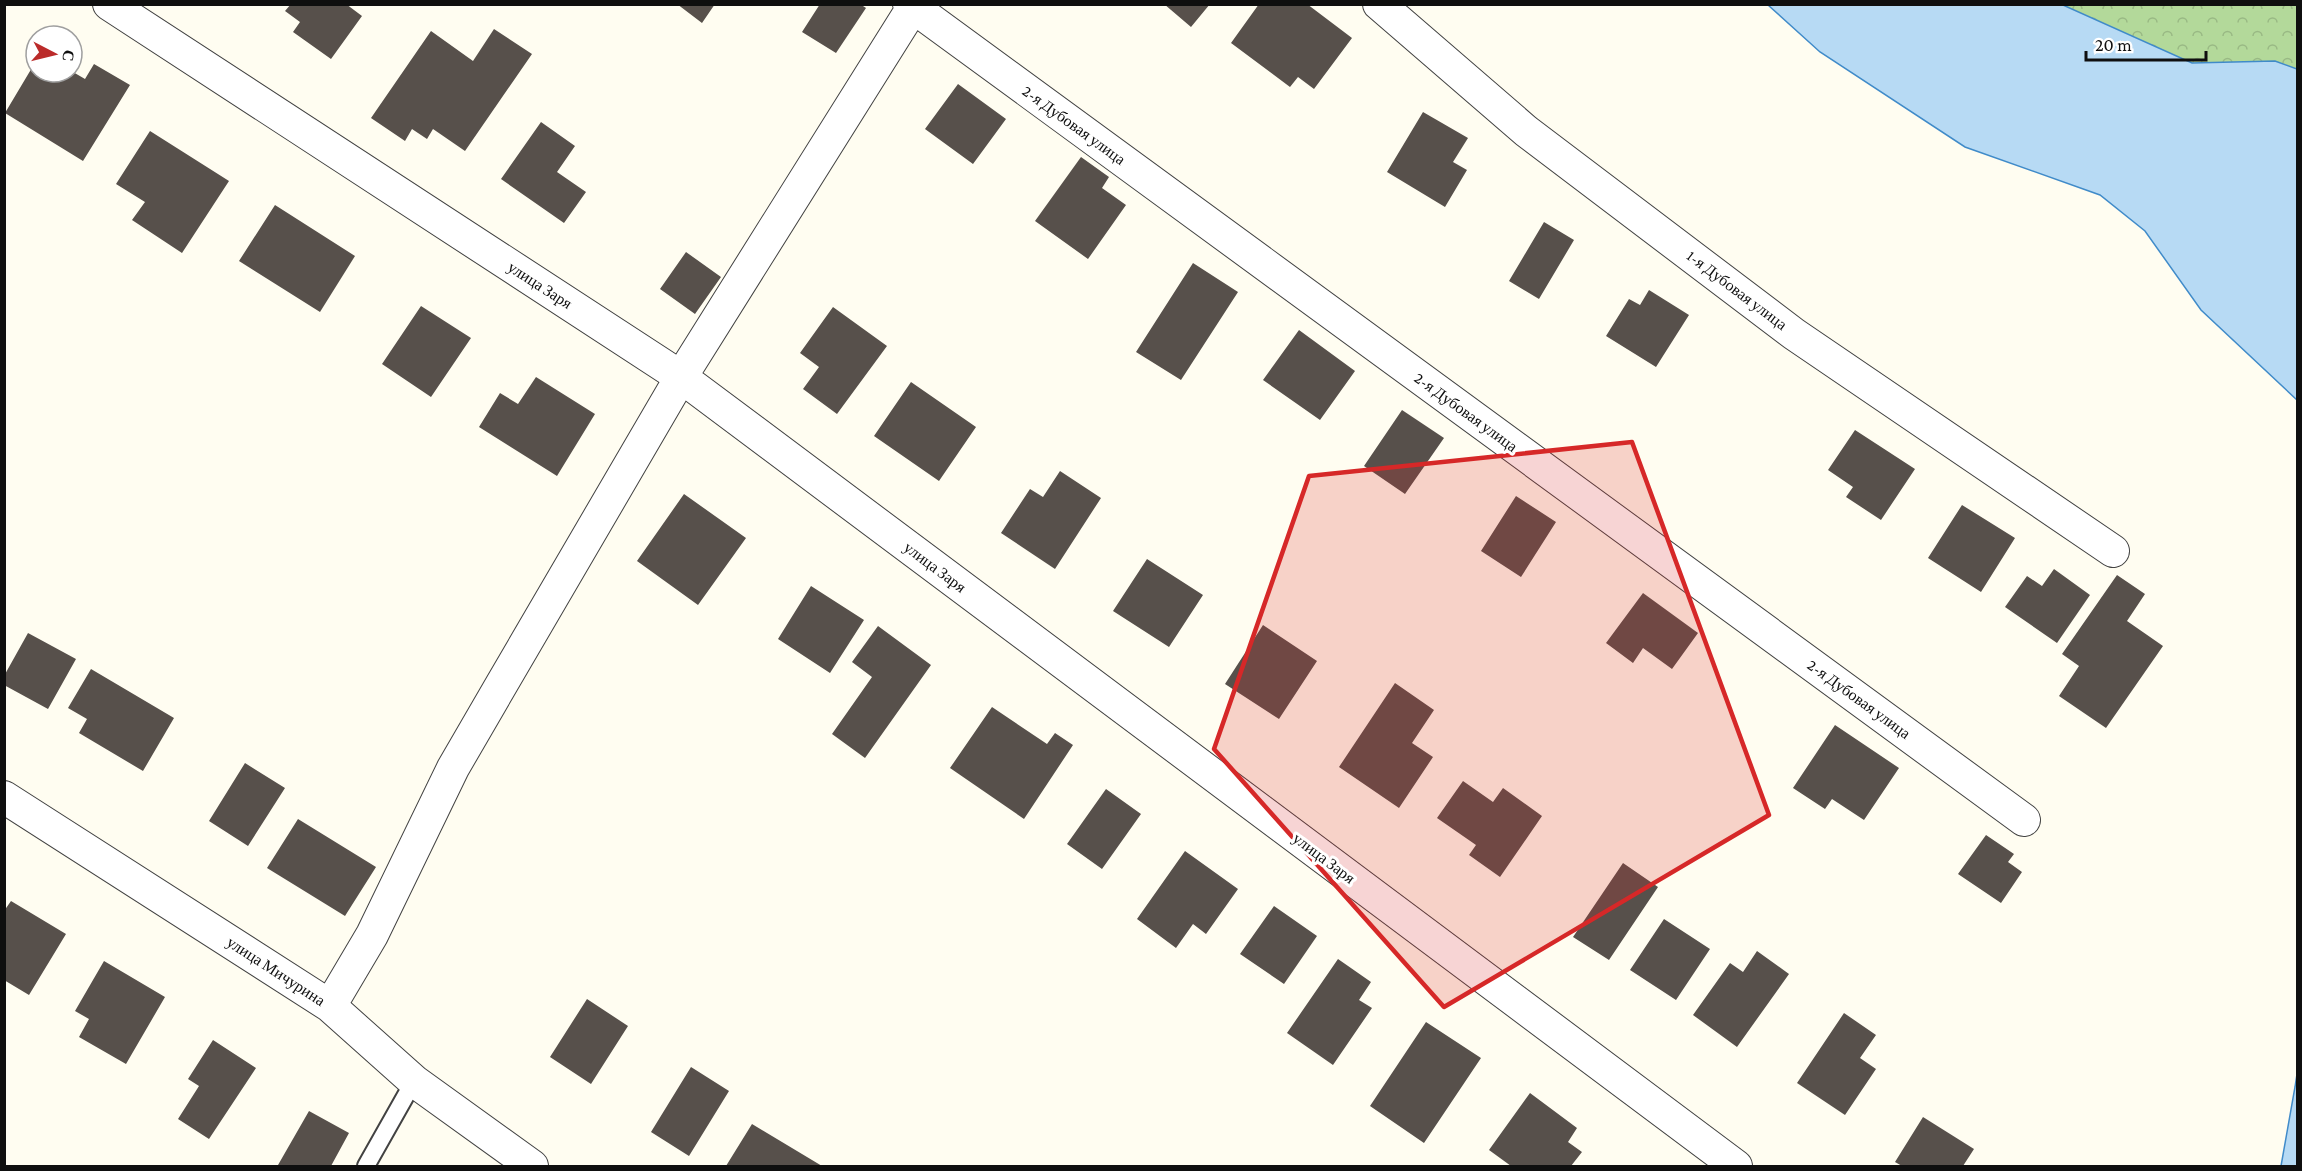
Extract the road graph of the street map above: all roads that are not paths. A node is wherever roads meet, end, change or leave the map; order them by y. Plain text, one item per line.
1 (109, 4) edge
2 (1379, 4) edge
3 (912, 6) edge
4 (681, 377) junction
5 (2114, 551) dead end
6 (4, 797) edge
7 (2024, 820) dead end
8 (330, 1006) junction
9 (414, 1081) junction
10 (366, 1167) edge
11 (532, 1167) edge
12 (1736, 1167) edge

1 - 4 street, улица Заря
2 - 5 street, 1-я Дубовая улица
3 - 4 street
3 - 7 street, 2-я Дубовая улица
4 - 8 street
4 - 12 street, улица Заря
6 - 8 street, улица Мичурина
8 - 9 street, улица Мичурина
9 - 10 lane
9 - 11 street, улица Мичурина

